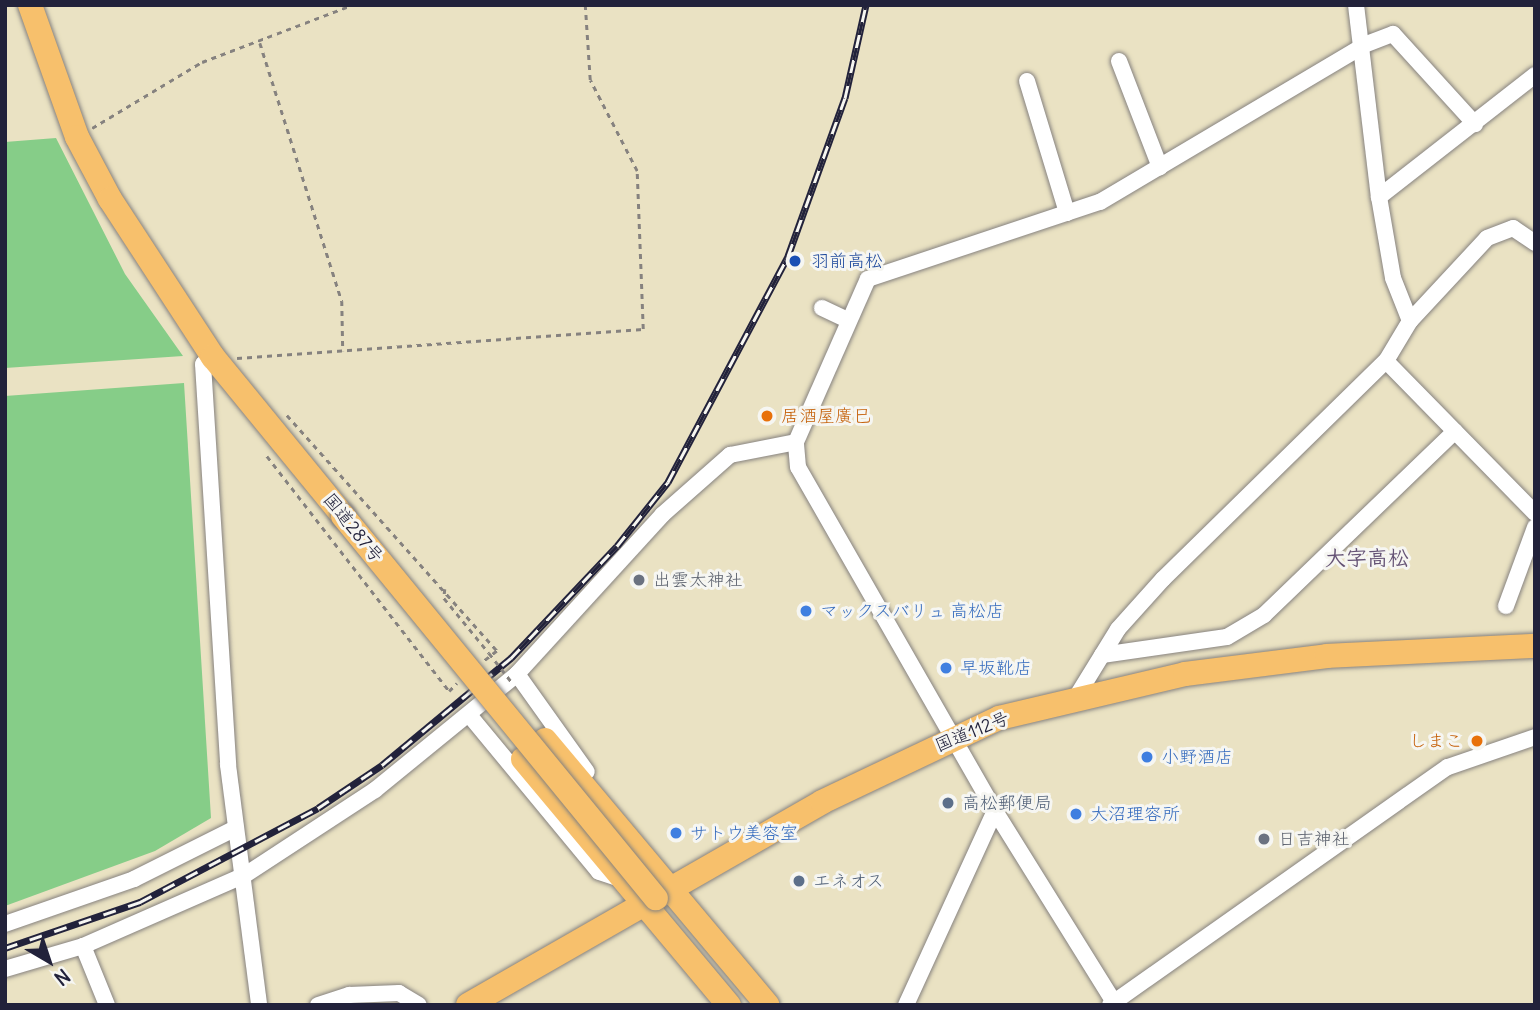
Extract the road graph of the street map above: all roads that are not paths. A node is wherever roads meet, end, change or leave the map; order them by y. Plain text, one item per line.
1 (30, 5) edge
2 (1356, 5) edge
3 (1364, 45) junction
4 (1119, 61) dead end
5 (1535, 75) edge
6 (1027, 81) dead end
7 (1475, 124) junction
8 (1160, 167) junction
9 (1378, 197) junction
10 (1067, 213) junction
11 (1535, 243) edge
12 (822, 308) dead end
13 (848, 320) junction
14 (1410, 321) junction
15 (213, 357) junction
16 (1386, 361) junction
17 (1455, 431) junction
18 (796, 442) junction
19 (1534, 512) edge
20 (344, 515) junction
21 (1535, 527) edge
22 (1506, 606) dead end
23 (1223, 637) junction
24 (1535, 646) edge
25 (1102, 655) junction
26 (1228, 669) junction
27 (514, 678) junction
28 (1075, 699) junction
29 (470, 716) junction
30 (1535, 737) edge
31 (948, 739) junction
32 (995, 811) junction
33 (232, 830) junction
34 (643, 860) junction
35 (245, 875) junction
36 (621, 878) junction
37 (666, 889) junction
38 (640, 903) junction
39 (5, 924) edge
40 (83, 946) junction
41 (5, 969) edge
42 (736, 999) edge
43 (1112, 1003) edge
44 (107, 1005) edge
45 (259, 1005) edge
46 (318, 1005) edge
47 (419, 1005) edge
48 (468, 1005) edge
49 (767, 1005) edge
50 (906, 1005) edge

1 - 15 highway, 国道287号
2 - 3 street
3 - 7 street
3 - 8 street
3 - 9 street
4 - 8 street
5 - 7 street
6 - 10 street
7 - 9 street
8 - 10 street
9 - 14 street
10 - 13 street
11 - 14 street
12 - 13 street
13 - 18 street
14 - 16 street
15 - 20 highway, 国道287号
15 - 33 street
16 - 17 street
16 - 25 street
17 - 19 street
17 - 23 street
18 - 27 street
18 - 31 street
20 - 34 highway
20 - 36 highway
20 - 42 highway, 国道287号, bridge
21 - 22 street
23 - 25 street
23 - 26 street
24 - 26 highway, 国道112号
25 - 28 street
26 - 28 highway, 国道112号
27 - 29 street
27 - 34 street
28 - 31 highway, 国道112号
29 - 35 street
29 - 36 street
30 - 43 street
31 - 32 street
31 - 37 highway, 国道112号
32 - 43 street
32 - 50 street
33 - 35 street
33 - 39 street
34 - 37 highway
35 - 40 street
35 - 45 street
36 - 38 highway
37 - 38 highway, 国道112号
37 - 49 highway
38 - 42 highway
38 - 48 highway, 国道112号
40 - 41 street
40 - 44 street
46 - 47 street

